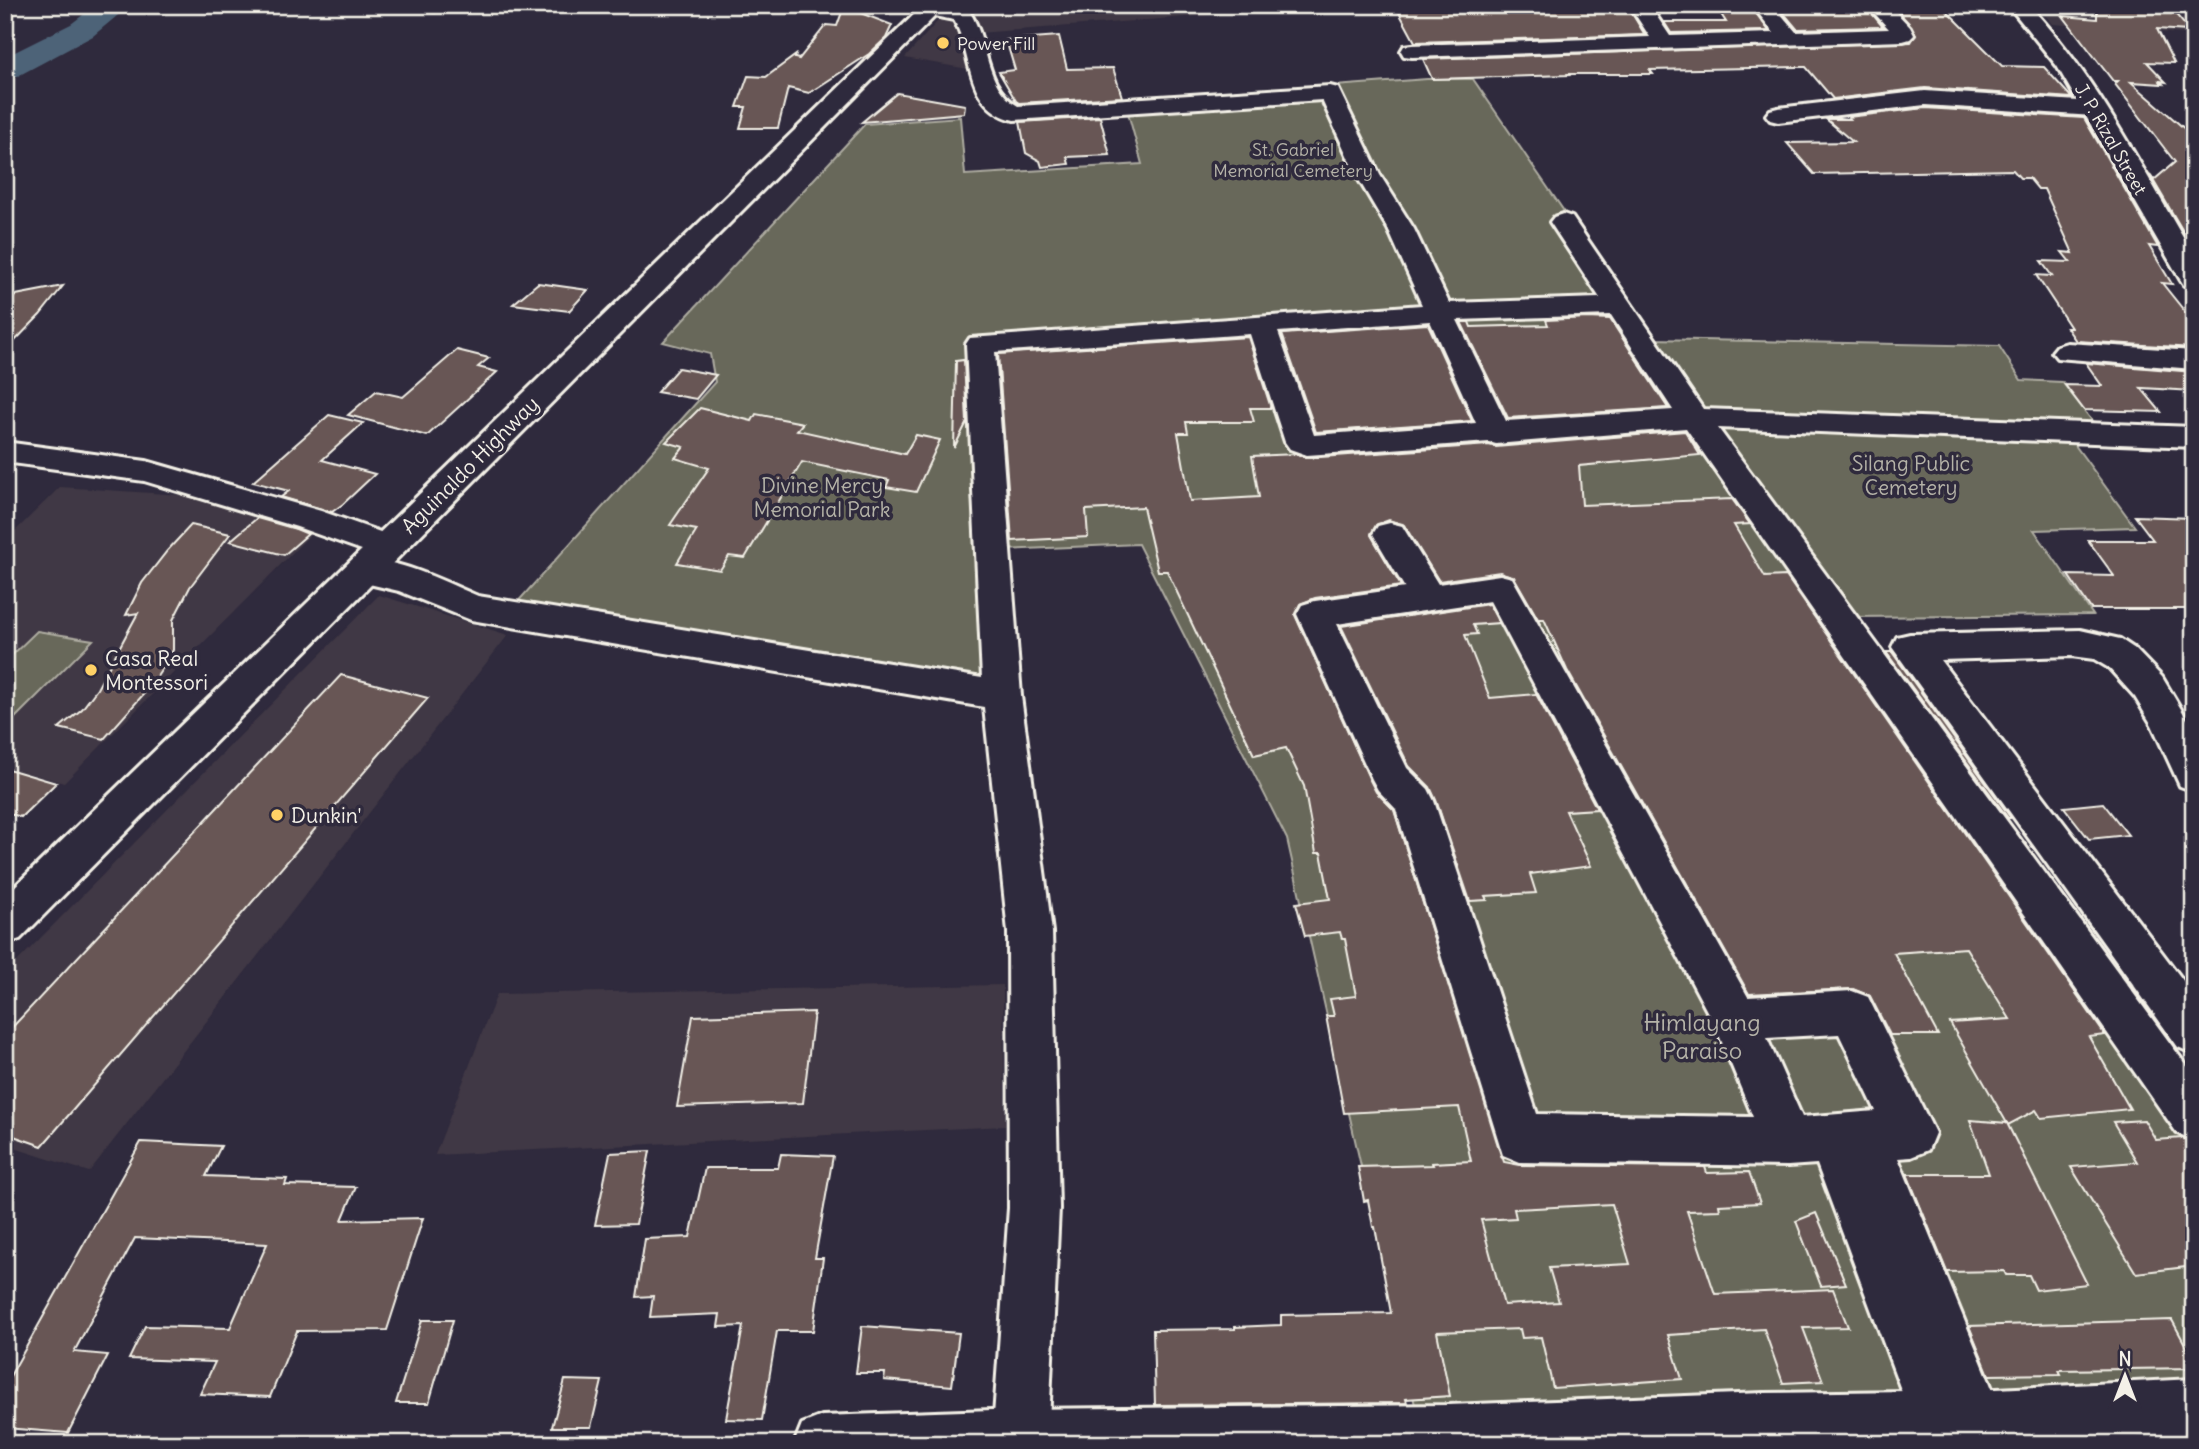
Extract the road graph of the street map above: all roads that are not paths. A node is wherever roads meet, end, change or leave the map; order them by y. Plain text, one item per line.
1 (1639, 5) edge
2 (1762, 5) edge
3 (1877, 5) edge
4 (2018, 5) edge
5 (933, 7) edge
6 (1791, 40) junction
7 (1665, 44) junction
8 (1412, 51) dead end
9 (2094, 109) junction
10 (1777, 115) dead end
11 (1563, 222) dead end
12 (2194, 279) edge
13 (1618, 306) junction
14 (1439, 312) junction
15 (1261, 324) junction
16 (2067, 352) dead end
17 (2194, 360) edge
18 (1694, 418) junction
19 (1496, 434) junction
20 (2194, 437) edge
21 (5, 452) edge
22 (1390, 534) dead end
23 (376, 559) junction
24 (1428, 597) junction
25 (1002, 696) junction
26 (2189, 753) edge
27 (5, 925) edge
28 (1736, 1019) junction
29 (2194, 1032) edge
30 (2194, 1116) edge
31 (1828, 1139) junction
32 (2194, 1407) edge
33 (1958, 1418) junction
34 (1767, 1433) edge
35 (1450, 1439) edge
36 (1020, 1440) edge
37 (822, 1444) edge

1 - 7 street
2 - 6 street
3 - 6 street
4 - 9 street, J. P. Rizal Street
5 - 14 street
5 - 23 street, Aguinaldo Highway
6 - 7 street
7 - 8 street
9 - 10 street
9 - 12 street, J. P. Rizal Street
11 - 13 street
13 - 14 street
13 - 18 street
14 - 15 street
14 - 19 street
15 - 19 street
15 - 25 street
16 - 17 street
18 - 19 street
18 - 20 street
18 - 30 street
21 - 23 street
22 - 24 street
23 - 25 street
23 - 27 street, Aguinaldo Highway
24 - 28 street
24 - 31 street
25 - 36 street
26 - 29 street
28 - 31 street
28 - 31 street
31 - 33 street
32 - 33 street
33 - 34 street
34 - 35 street
35 - 36 street
36 - 37 street

